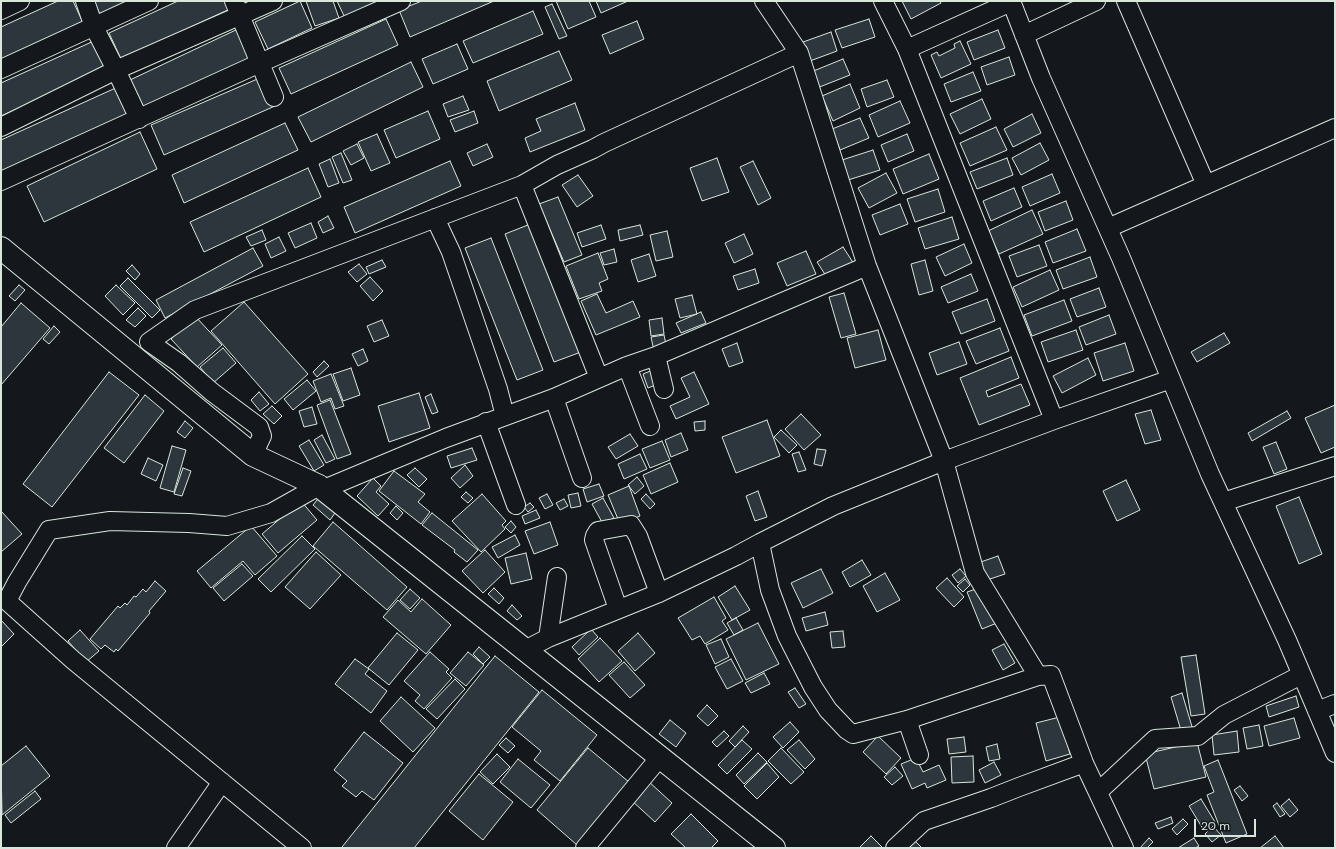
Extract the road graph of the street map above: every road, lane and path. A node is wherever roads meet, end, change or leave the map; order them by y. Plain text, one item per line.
1 (20, 1) edge
2 (85, 1) edge
3 (149, 1) edge
4 (273, 1) edge
5 (764, 1) edge
6 (883, 1) edge
7 (1011, 1) edge
8 (1096, 1) edge
9 (1126, 1) edge
10 (397, 2) edge
11 (237, 8) edge
12 (1, 10) edge
13 (94, 27) junction
14 (1024, 35) junction
15 (907, 49) junction
16 (799, 53) junction
17 (260, 63) junction
18 (1, 68) edge
19 (116, 70) junction
20 (274, 97) dead end
21 (139, 119) junction
22 (1, 127) edge
23 (1335, 128) edge
24 (1, 181) edge
25 (522, 185) junction
26 (1206, 185) junction
27 (436, 218) junction
28 (1108, 228) junction
29 (1, 248) edge
30 (867, 266) junction
31 (656, 356) junction
32 (626, 366) junction
33 (599, 378) junction
34 (1171, 379) junction
35 (664, 389) dead end
36 (554, 398) junction
37 (505, 416) junction
38 (1054, 420) junction
39 (486, 422) junction
40 (650, 426) dead end
41 (253, 455) junction
42 (944, 460) junction
43 (1335, 466) edge
44 (582, 478) dead end
45 (321, 487) junction
46 (1223, 502) junction
47 (516, 506) dead end
48 (760, 543) junction
49 (557, 577) dead end
50 (659, 593) junction
51 (618, 609) junction
52 (548, 638) junction
53 (525, 650) junction
54 (1302, 675) junction
55 (1038, 676) junction
56 (1335, 704) edge
57 (1317, 711) junction
58 (907, 720) junction
59 (1335, 753) edge
60 (919, 755) dead end
61 (660, 757) junction
62 (1084, 763) junction
63 (222, 782) junction
64 (1098, 792) junction
65 (176, 848) edge
66 (302, 848) edge
67 (585, 848) edge
68 (774, 848) edge
69 (895, 848) edge
70 (1124, 848) edge

1 - 12 street
2 - 13 street
3 - 13 street
4 - 11 street
5 - 16 street
6 - 15 street
7 - 14 street
7 - 15 street
8 - 14 street
9 - 26 street
10 - 17 street
11 - 17 street
11 - 19 street
13 - 18 street
13 - 19 street
14 - 28 street
15 - 38 street
16 - 25 street
16 - 30 street
17 - 20 street
17 - 21 street
19 - 21 street
19 - 22 street
21 - 24 street
23 - 26 street
25 - 27 street
25 - 33 street
26 - 28 street
27 - 37 street
27 - 41 street
28 - 34 street
29 - 41 street
30 - 31 street
30 - 42 street
31 - 32 street
31 - 35 street
32 - 33 street
32 - 40 street
33 - 36 street
34 - 38 street
34 - 46 street
36 - 37 street
36 - 44 street
37 - 39 street
38 - 42 street
39 - 45 street
39 - 47 street
41 - 45 street
42 - 48 street
42 - 55 street
43 - 46 street
45 - 53 street
45 - 63 street
46 - 54 street
48 - 50 street
48 - 58 street
49 - 52 street
50 - 51 street
50 - 51 street
51 - 52 street
52 - 53 street
53 - 61 street
54 - 57 street
54 - 64 street
55 - 58 street
55 - 62 street
56 - 57 street
57 - 59 street
58 - 60 street
61 - 67 street
61 - 68 street
62 - 64 street
62 - 69 street
63 - 65 street
63 - 66 street
64 - 70 street

